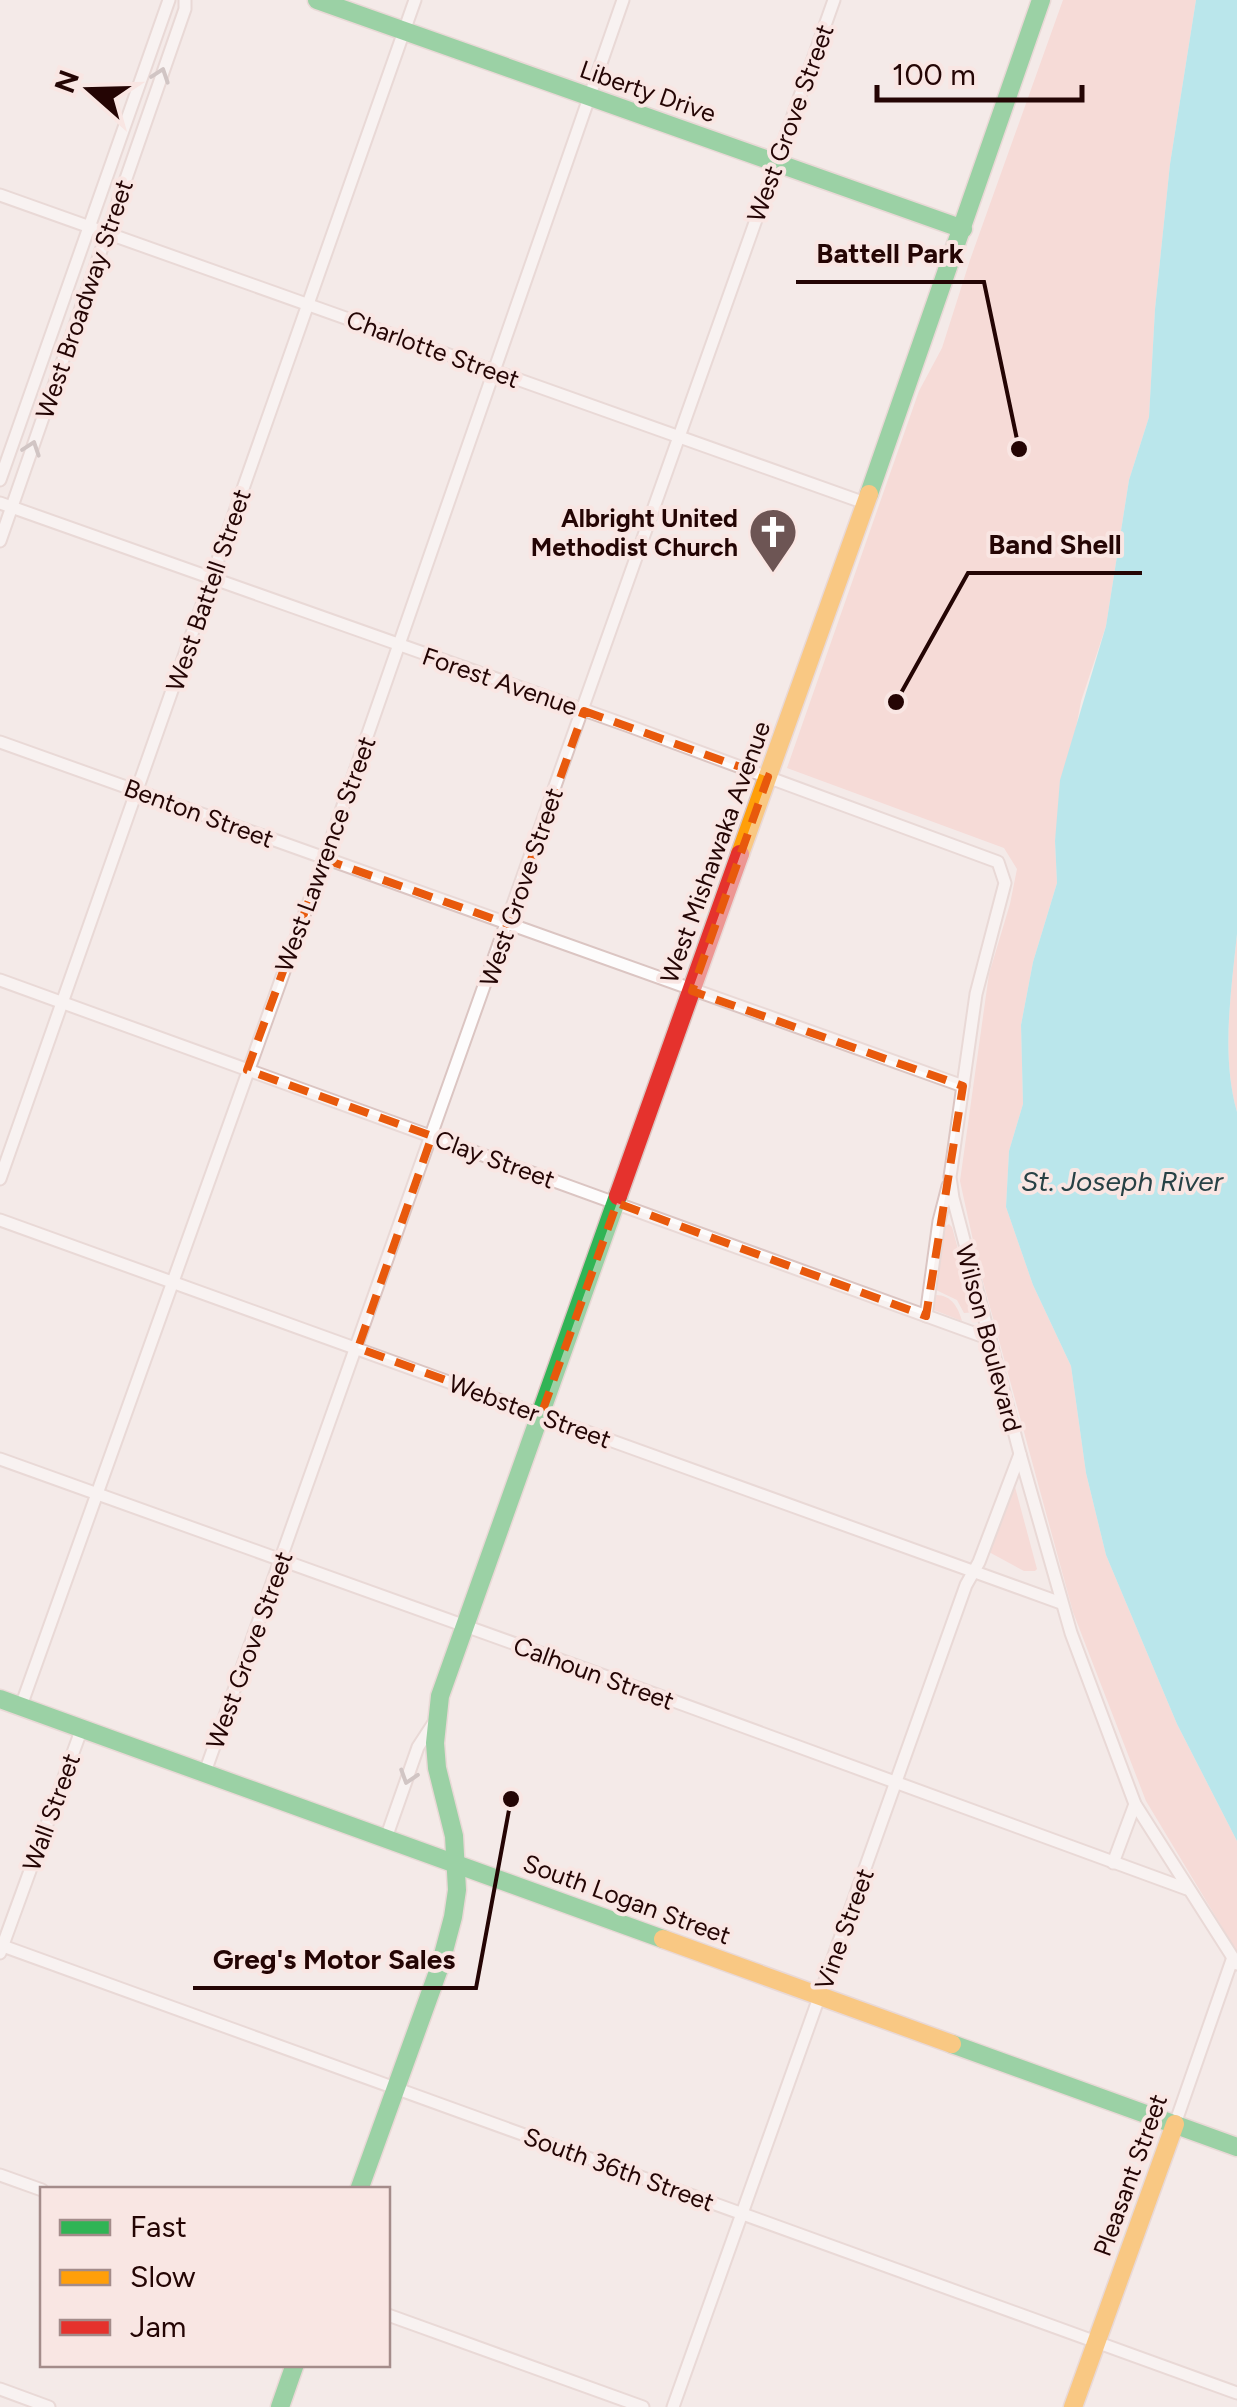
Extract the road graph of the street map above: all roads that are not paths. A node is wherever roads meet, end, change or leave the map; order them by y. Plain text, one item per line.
1 (169, 0) edge
2 (185, 0) edge
3 (317, 0) edge
4 (415, 0) edge
5 (623, 0) edge
6 (834, 0) edge
7 (1041, 0) edge
8 (404, 30) junction
9 (590, 97) junction
10 (776, 162) junction
11 (0, 194) edge
12 (88, 226) junction
13 (963, 229) junction
14 (106, 233) junction
15 (307, 305) junction
16 (493, 370) junction
17 (679, 437) junction
18 (0, 480) edge
19 (866, 503) junction
20 (6, 506) edge
21 (0, 540) edge
22 (212, 579) junction
23 (398, 646) junction
24 (584, 711) junction
25 (0, 742) edge
26 (768, 776) junction
27 (137, 791) junction
28 (324, 858) junction
29 (998, 862) joint
30 (508, 924) junction
31 (0, 980) edge
32 (692, 991) junction
33 (62, 1002) junction
34 (248, 1070) junction
35 (963, 1086) junction
36 (432, 1136) junction
37 (950, 1177) junction
38 (0, 1179) edge
39 (617, 1203) junction
40 (0, 1220) edge
41 (172, 1282) junction
42 (926, 1316) junction
43 (990, 1340) junction
44 (358, 1348) junction
45 (542, 1415) junction
46 (1020, 1454) junction
47 (0, 1459) edge
48 (98, 1494) junction
49 (281, 1560) junction
50 (973, 1572) junction
51 (1061, 1603) junction
52 (465, 1625) junction
53 (0, 1699) edge
54 (21, 1706) junction
55 (436, 1721) junction
56 (82, 1728) junction
57 (205, 1772) junction
58 (897, 1781) junction
59 (1135, 1804) junction
60 (386, 1838) junction
61 (456, 1863) junction
62 (1113, 1863) junction
63 (1188, 1889) junction
64 (1, 1948) edge
65 (1235, 1962) edge
66 (820, 1996) junction
67 (396, 2088) junction
68 (1175, 2124) junction
69 (1237, 2147) edge
70 (0, 2174) edge
71 (359, 2187) edge
72 (40, 2189) edge
73 (743, 2214) junction
74 (390, 2316) edge
75 (1096, 2343) junction
76 (294, 2367) edge
77 (0, 2390) edge
78 (1237, 2393) edge
79 (49, 2407) edge
80 (280, 2407) edge
81 (643, 2407) edge
82 (673, 2407) edge
83 (1073, 2407) edge

1 - 12 street, West Broadway Street
14 -> 2 street, West Broadway Street
3 - 8 main road, Liberty Drive
4 - 8 street, West Battell Street
5 - 9 street, West Lawrence Street
6 - 10 street, West Grove Street
7 - 13 main road, West Mishawaka Avenue
8 - 9 main road, Liberty Drive
8 - 15 street, West Battell Street
9 - 10 main road, Liberty Drive
9 - 16 street, West Lawrence Street
10 - 13 main road, Liberty Drive
10 - 17 street, West Grove Street
11 - 12 street, Charlotte Street
12 - 14 street, Charlotte Street
12 - 18 street, West Broadway Street
13 - 19 main road, West Mishawaka Avenue
14 - 15 street, Charlotte Street
20 -> 14 street, West Broadway Street
15 - 16 street, Charlotte Street
15 - 22 street, West Battell Street
16 - 17 street, Charlotte Street
16 - 23 street, West Lawrence Street
17 - 19 street, Charlotte Street
17 - 24 street, West Grove Street
19 - 26 main road, West Mishawaka Avenue
20 - 21 street, West Broadway Street
20 - 22 street, Forest Avenue
22 - 23 street, Forest Avenue
22 - 27 street, West Battell Street
23 - 24 street, Forest Avenue
23 - 28 street, West Lawrence Street
24 - 26 street, Forest Avenue
24 - 30 street, West Grove Street
25 - 27 street, Benton Street
26 - 29 street, Forest Avenue
26 - 32 main road, West Mishawaka Avenue
27 - 28 street, Benton Street
27 - 33 street, West Battell Street
28 - 30 street, Benton Street
28 - 34 street, West Lawrence Street
29 - 35 street, Wilson Boulevard
30 - 32 street, Benton Street
30 - 36 street, West Grove Street
31 - 33 street, Clay Street
32 - 35 street, Benton Street
32 - 39 main road, West Mishawaka Avenue
33 - 34 street, Clay Street
33 - 38 street, West Battell Street
34 - 36 street, Clay Street
34 - 41 street, West Lawrence Street
35 - 37 street, Wilson Boulevard
36 - 39 street, Clay Street
36 - 44 street, West Grove Street
37 - 42 street
37 - 43 street, Wilson Boulevard
39 - 42 street, Clay Street
39 - 45 main road, West Mishawaka Avenue
40 - 41 street, Webster Street
41 - 44 street, Webster Street
41 - 48 street, West Lawrence Street
42 - 43 street, Clay Street
43 - 46 street, Wilson Boulevard
44 - 45 street, Webster Street
44 - 49 street, West Grove Street
45 - 50 street, Webster Street
45 - 52 main road, West Mishawaka Avenue
46 - 50 street, Vine Street
46 - 51 street, Wilson Boulevard
47 - 48 street, Calhoun Street
48 - 49 street, Calhoun Street
48 - 54 street, West Lawrence Street
49 - 52 street, Calhoun Street
49 - 57 street, West Grove Street
50 - 51 street, Webster Street
50 - 58 street, Vine Street
51 - 59 street, Wilson Boulevard
52 - 55 main road, West Mishawaka Avenue
52 - 58 street, Calhoun Street
53 - 54 main road, South Logan Street
54 - 56 main road, South Logan Street
55 -> 60 street, West Mishawaka Avenue
55 - 61 main road, West Mishawaka Avenue
56 - 57 main road, South Logan Street
56 - 64 street, Wall Street
57 - 60 main road, South Logan Street
58 - 62 street, Calhoun Street
58 - 66 street, Vine Street
59 - 62 street
59 - 63 street, Wilson Boulevard
60 - 61 main road, South Logan Street
61 - 66 main road, South Logan Street
61 - 67 main road, West Mishawaka Avenue
62 - 63 street, Calhoun Street
63 - 65 street, Wilson Boulevard
64 - 67 street, South 36th Street
65 - 68 street, Pleasant Street
66 - 68 main road, South Logan Street
66 - 73 street, Vine Street
67 - 71 main road, West Mishawaka Avenue
67 - 73 street, South 36th Street
68 - 69 main road, South Logan Street
68 - 75 main road, Pleasant Street
70 - 72 street
73 - 75 street, South 36th Street
73 - 82 street, Vine Street
74 - 81 street
75 - 78 street, South 36th Street
75 - 83 main road, Pleasant Street
76 - 80 main road
77 - 79 street

